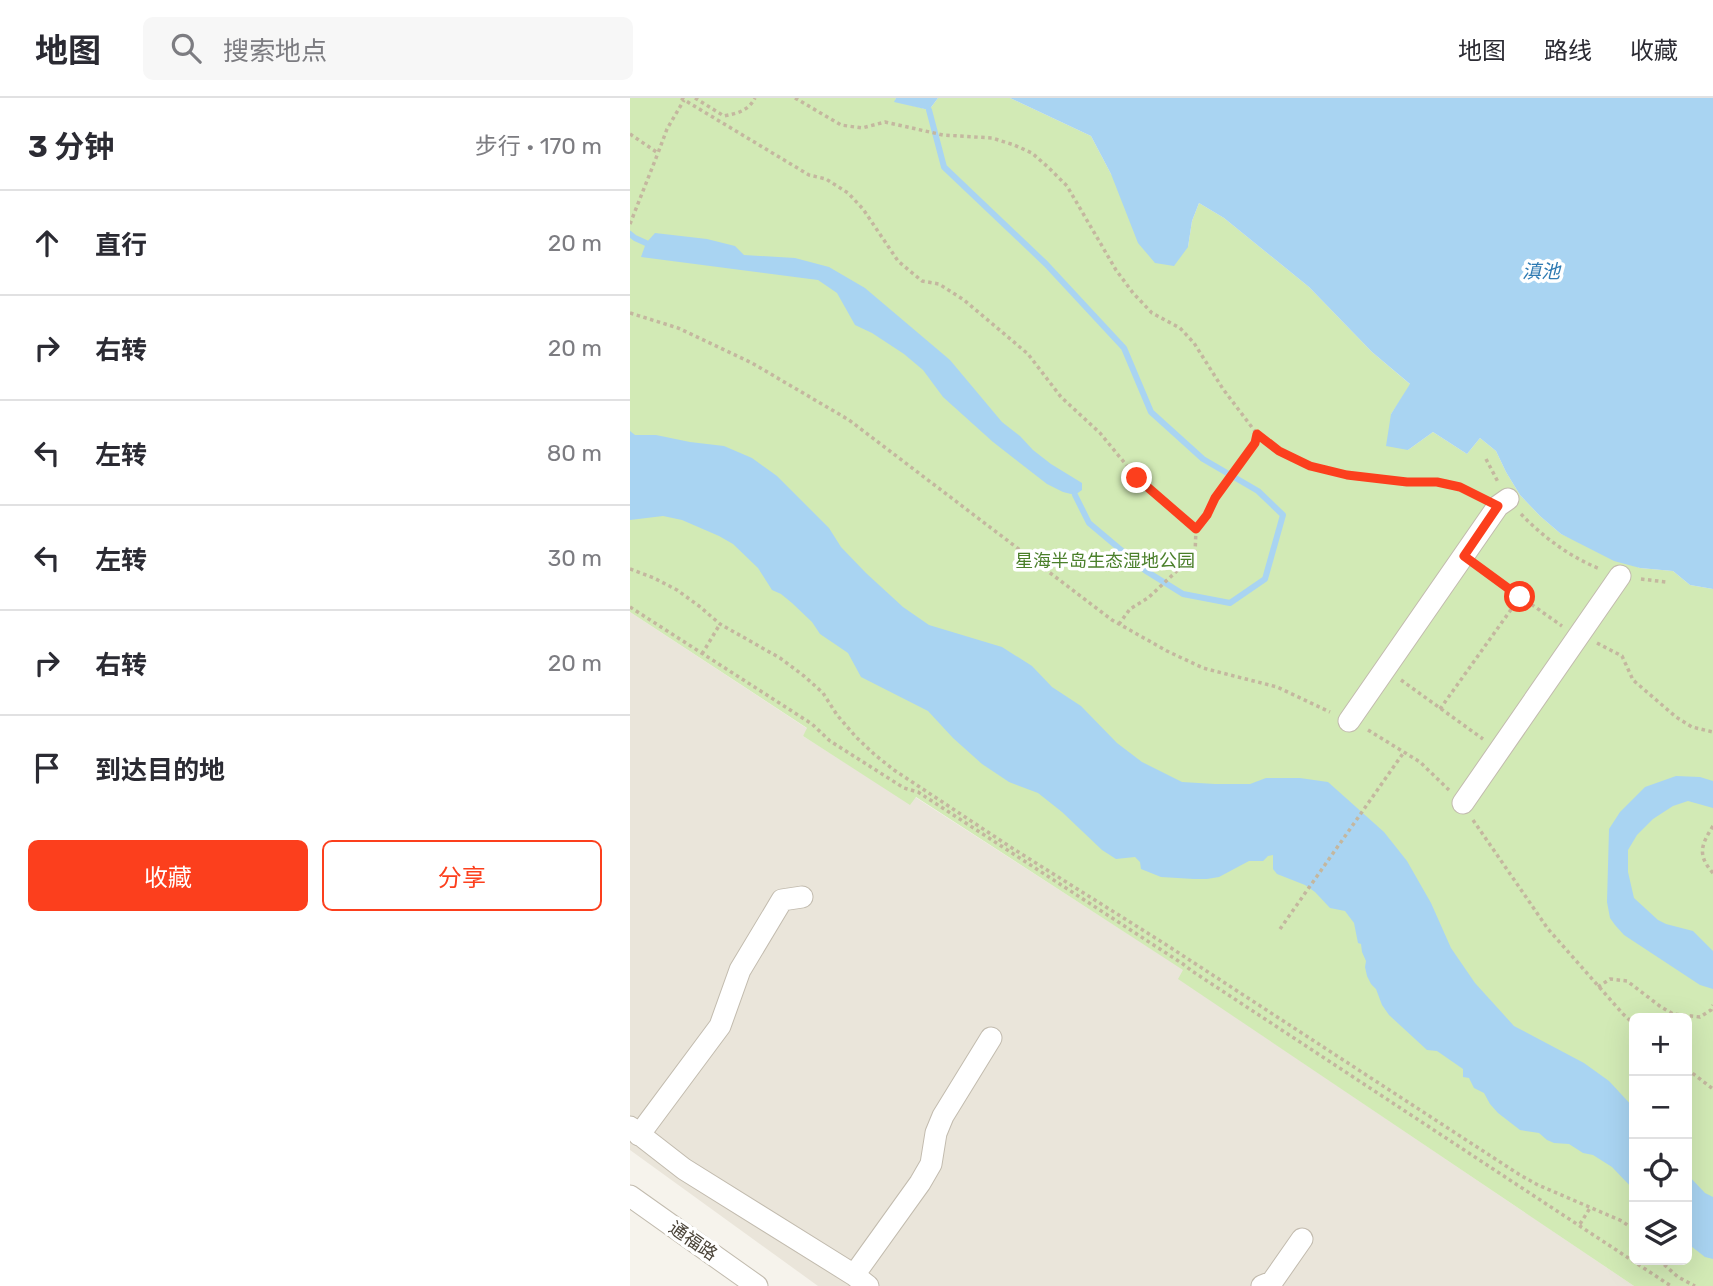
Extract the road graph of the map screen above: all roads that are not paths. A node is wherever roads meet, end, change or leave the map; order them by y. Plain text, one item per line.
1 (1503, 503) road end
2 (1620, 576) road end
3 (1349, 721) road end
4 (1463, 803) road end
5 (802, 897) dead end
6 (991, 1038) dead end
7 (635, 1131) edge
8 (630, 1196) edge
9 (1302, 1239) dead end
10 (861, 1281) edge
11 (757, 1286) edge
12 (1262, 1286) edge

1 - 3 street
2 - 4 street
5 - 7 street
6 - 10 street
7 - 10 street
8 - 11 street, 通福路
9 - 12 street

